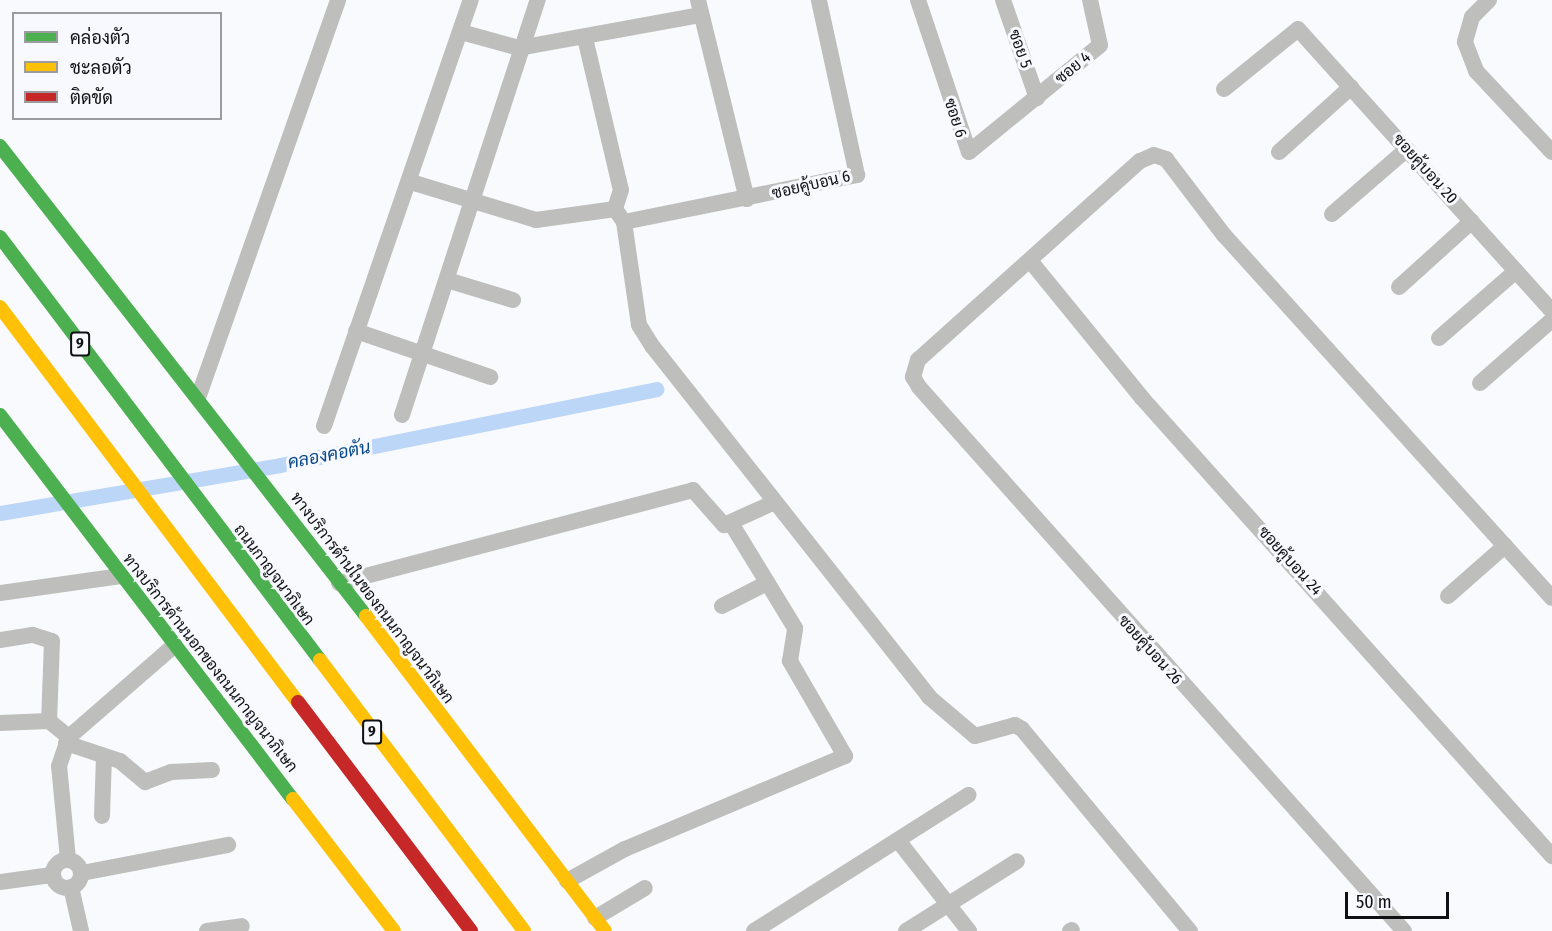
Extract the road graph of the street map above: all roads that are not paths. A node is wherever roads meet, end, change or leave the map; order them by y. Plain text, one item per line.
1 (338, 0) edge
2 (471, 0) edge
3 (538, 0) edge
4 (819, 0) edge
5 (918, 0) edge
6 (1003, 0) edge
7 (1090, 0) edge
8 (1489, 0) edge
9 (699, 8) edge
10 (461, 32) junction
11 (585, 38) junction
12 (519, 48) junction
13 (1351, 87) junction
14 (1224, 89) dead end
15 (1037, 98) junction
16 (0, 146) edge
17 (1407, 149) junction
18 (1279, 152) dead end
19 (1552, 152) edge
20 (411, 182) junction
21 (747, 199) junction
22 (475, 200) junction
23 (1332, 214) dead end
24 (620, 216) junction
25 (1472, 222) junction
26 (0, 237) edge
27 (1032, 263) junction
28 (1516, 270) junction
29 (447, 280) junction
30 (1399, 287) dead end
31 (513, 300) dead end
32 (0, 307) edge
33 (1552, 311) edge
34 (1552, 320) edge
35 (356, 331) junction
36 (1439, 338) dead end
37 (420, 353) junction
38 (490, 377) dead end
39 (1480, 383) dead end
40 (199, 395) junction
41 (0, 415) edge
42 (402, 415) dead end
43 (324, 426) dead end
44 (775, 502) junction
45 (731, 523) junction
46 (1505, 546) junction
47 (121, 576) junction
48 (339, 583) junction
49 (767, 583) junction
50 (0, 593) edge
51 (1448, 596) dead end
52 (1552, 598) edge
53 (722, 606) dead end
54 (0, 640) edge
55 (175, 645) junction
56 (49, 721) junction
57 (0, 723) edge
58 (68, 740) junction
59 (104, 756) junction
60 (212, 770) dead end
61 (968, 795) dead end
62 (102, 816) dead end
63 (900, 843) junction
64 (228, 845) dead end
65 (1552, 856) edge
66 (68, 859) junction
67 (1017, 861) dead end
68 (82, 873) junction
69 (52, 875) junction
70 (567, 881) junction
71 (0, 882) edge
72 (71, 887) junction
73 (645, 888) dead end
74 (947, 904) junction
75 (600, 925) edge
76 (242, 926) dead end
77 (81, 931) edge
78 (207, 931) edge
79 (394, 931) edge
80 (471, 931) edge
81 (524, 931) edge
82 (754, 931) edge
83 (906, 931) edge
84 (969, 931) edge
85 (1190, 931) edge
86 (1404, 931) edge

1 - 40 street
2 - 10 street
3 - 12 street
4 - 21 street, ซอยคู้บอน 6
5 - 15 street, ซอย 6
6 - 15 street, ซอย 5
7 - 15 street, ซอย 4
8 - 19 street
9 - 11 street
9 - 21 street
10 - 12 street
10 - 20 street
11 - 12 street
11 - 24 street
12 - 22 street
13 - 14 street, ซอยคู้บอน 20
13 - 17 street, ซอยคู้บอน 20
13 - 18 street
16 - 40 main road, ทางบริการด้านในของถนนกาญจนาภิเษก
17 - 23 street
17 - 25 street, ซอยคู้บอน 20
20 - 22 street, ซอยคู้บอน 6
20 - 35 street
21 - 24 street, ซอยคู้บอน 6
22 - 24 street, ซอยคู้บอน 6
22 - 29 street
24 - 44 street
25 - 28 street, ซอยคู้บอน 20
25 - 30 street
26 - 81 main road, ถนนกาญจนาภิเษก / 9
27 - 46 street
27 - 65 street, ซอยคู้บอน 24
27 - 86 street, ซอยคู้บอน 26
28 - 33 street, ซอยคู้บอน 20
28 - 36 street
29 - 31 street
29 - 37 street
32 - 80 main road
34 - 39 street
35 - 37 street
35 - 43 street
37 - 38 street
37 - 42 street
40 - 48 main road, ทางบริการด้านในของถนนกาญจนาภิเษก
41 - 47 main road, ทางบริการด้านนอกของถนนกาญจนาภิเษก
44 - 45 street
44 - 85 street
45 - 48 street
45 - 49 street
46 - 51 street
46 - 52 street
47 - 50 street
47 - 55 main road, ทางบริการด้านนอกของถนนกาญจนาภิเษก
48 - 70 main road, ทางบริการด้านในของถนนกาญจนาภิเษก
49 - 53 street
49 - 70 street
54 - 56 street
55 - 58 street
55 - 79 main road, ทางบริการด้านนอกของถนนกาญจนาภิเษก
56 - 57 street
56 - 58 street
58 - 59 street
58 - 66 street
59 - 60 street
59 - 62 street
61 - 63 street
63 - 74 street
63 - 82 street
64 - 68 street
66 - 68 street
66 - 69 street
67 - 74 street
68 - 72 street
69 - 71 street
69 - 72 street
70 - 75 main road, ทางบริการด้านในของถนนกาญจนาภิเษก
72 - 77 street
73 - 75 street
74 - 83 street
74 - 84 street
76 - 78 street

